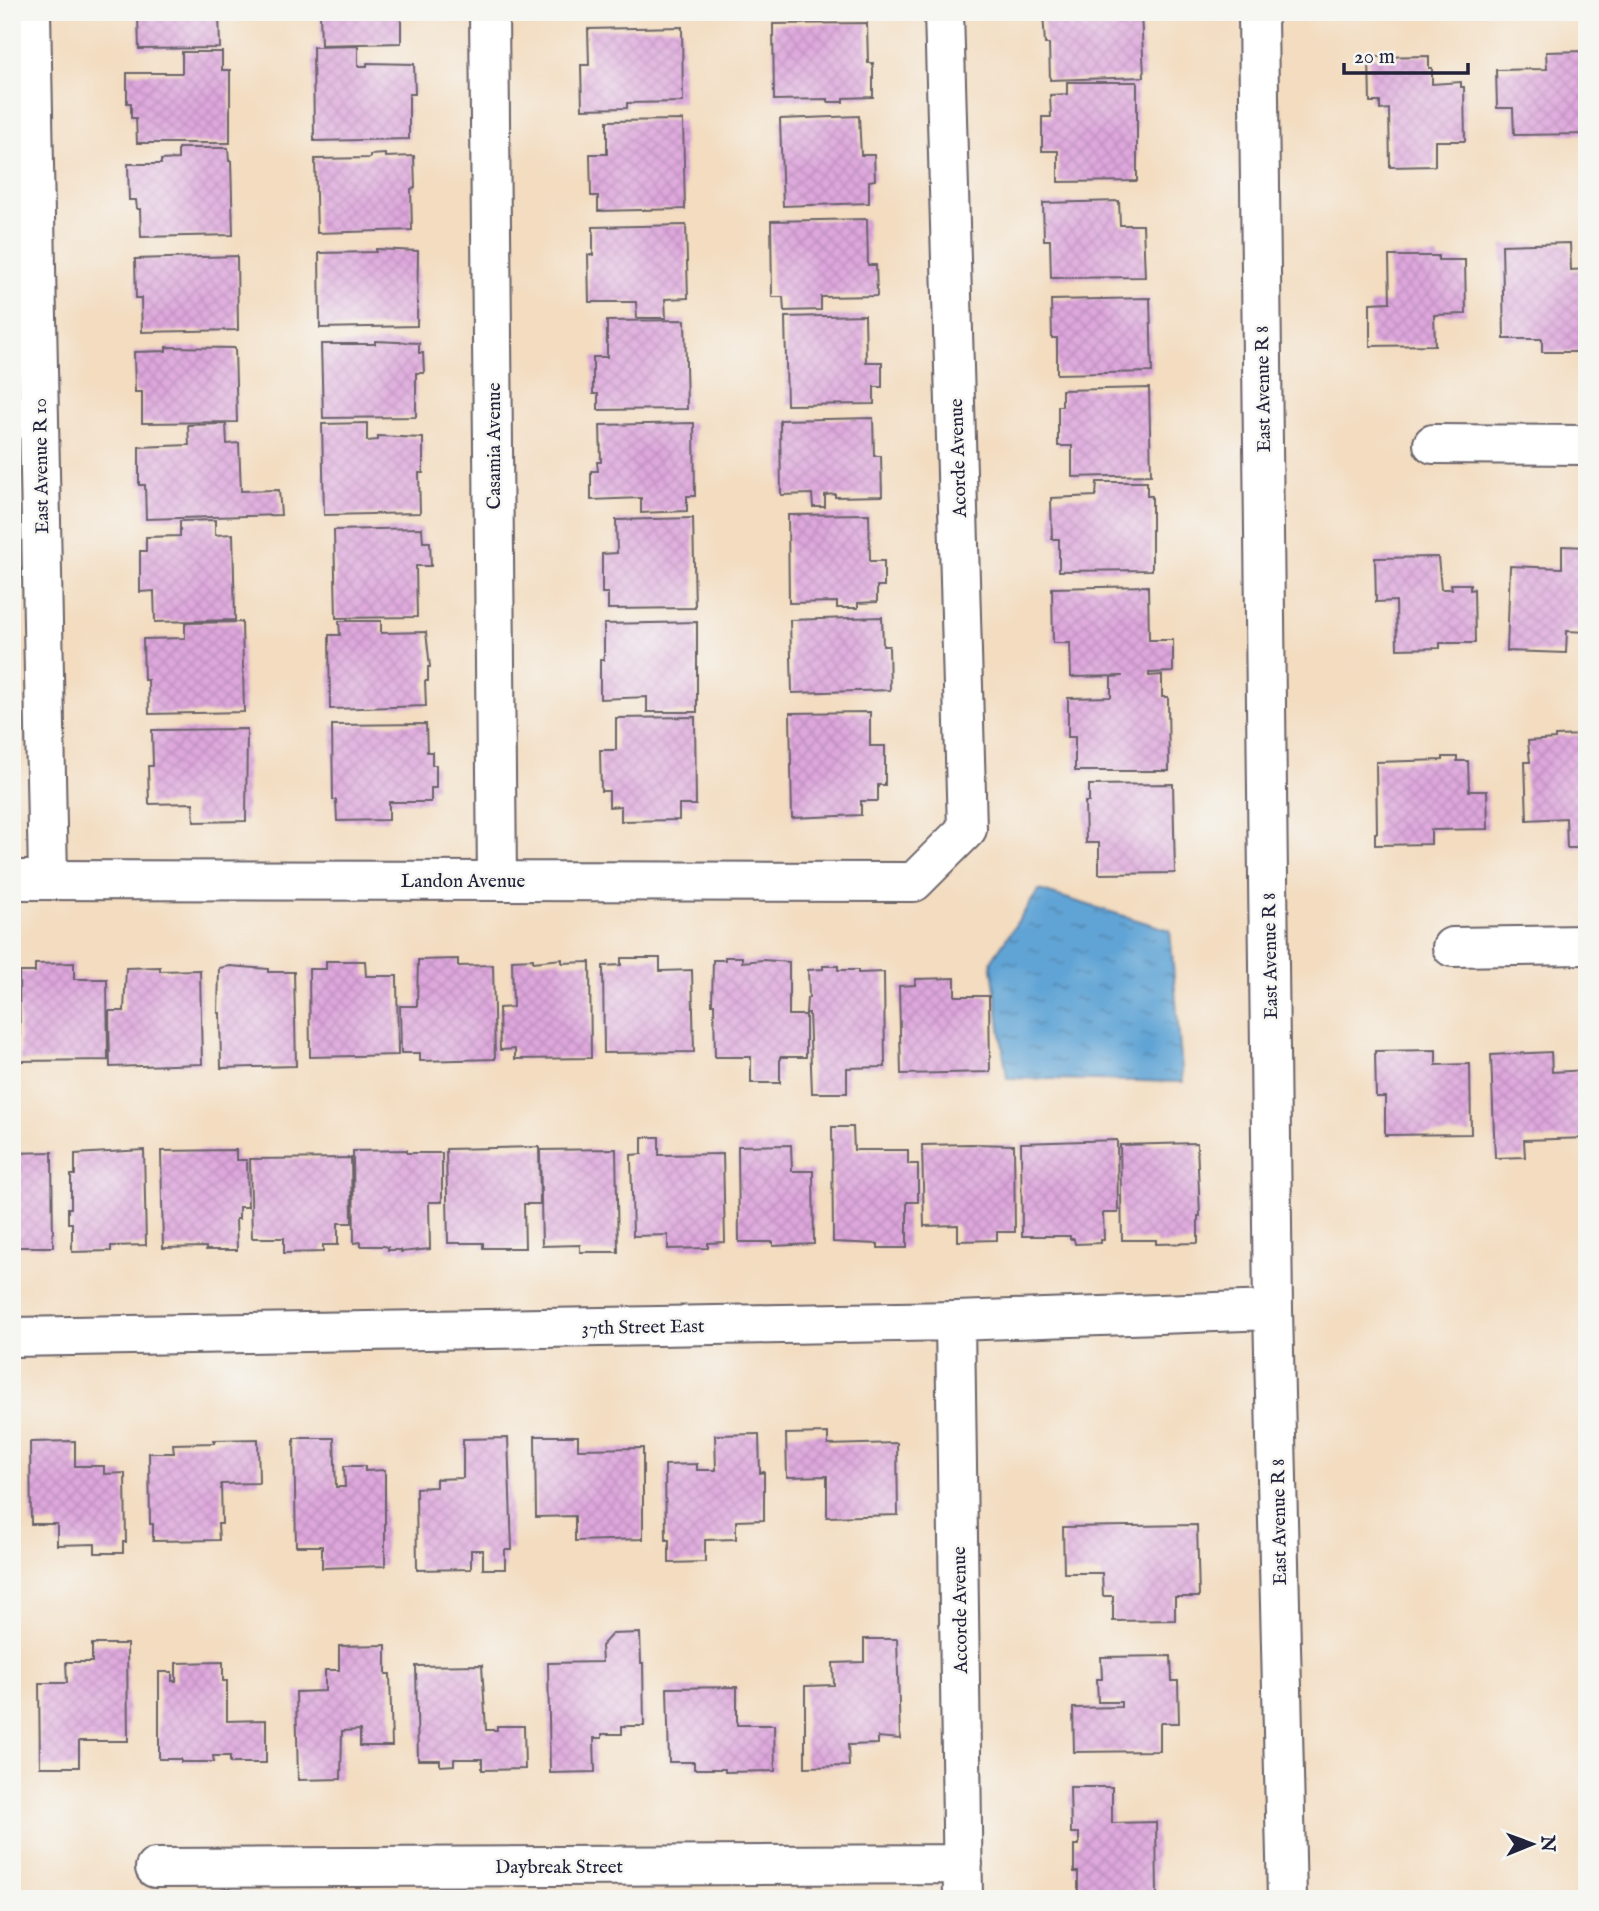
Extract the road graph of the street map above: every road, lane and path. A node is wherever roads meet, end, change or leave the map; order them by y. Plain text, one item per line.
1 (31, 12) edge
2 (489, 12) edge
3 (944, 12) edge
4 (1258, 12) edge
5 (1433, 444) dead end
6 (1587, 445) edge
7 (30, 879) edge
8 (496, 880) junction
9 (914, 882) joint
10 (1587, 945) edge
11 (1452, 947) dead end
12 (1273, 1310) junction
13 (955, 1321) junction
14 (12, 1337) edge
15 (155, 1868) dead end
16 (963, 1881) edge
17 (1287, 1899) edge

1 - 7 street, East Avenue R 10
2 - 8 street, Casamia Avenue
3 - 9 street, Acorde Avenue
4 - 12 street, East Avenue R 8
5 - 6 street
7 - 8 street, Landon Avenue
8 - 9 street, Landon Avenue
10 - 11 street
12 - 13 street, 37th Street East
12 - 17 street, East Avenue R 8
13 - 14 street, 37th Street East
13 - 16 street, Accorde Avenue
15 - 16 street, Daybreak Street

